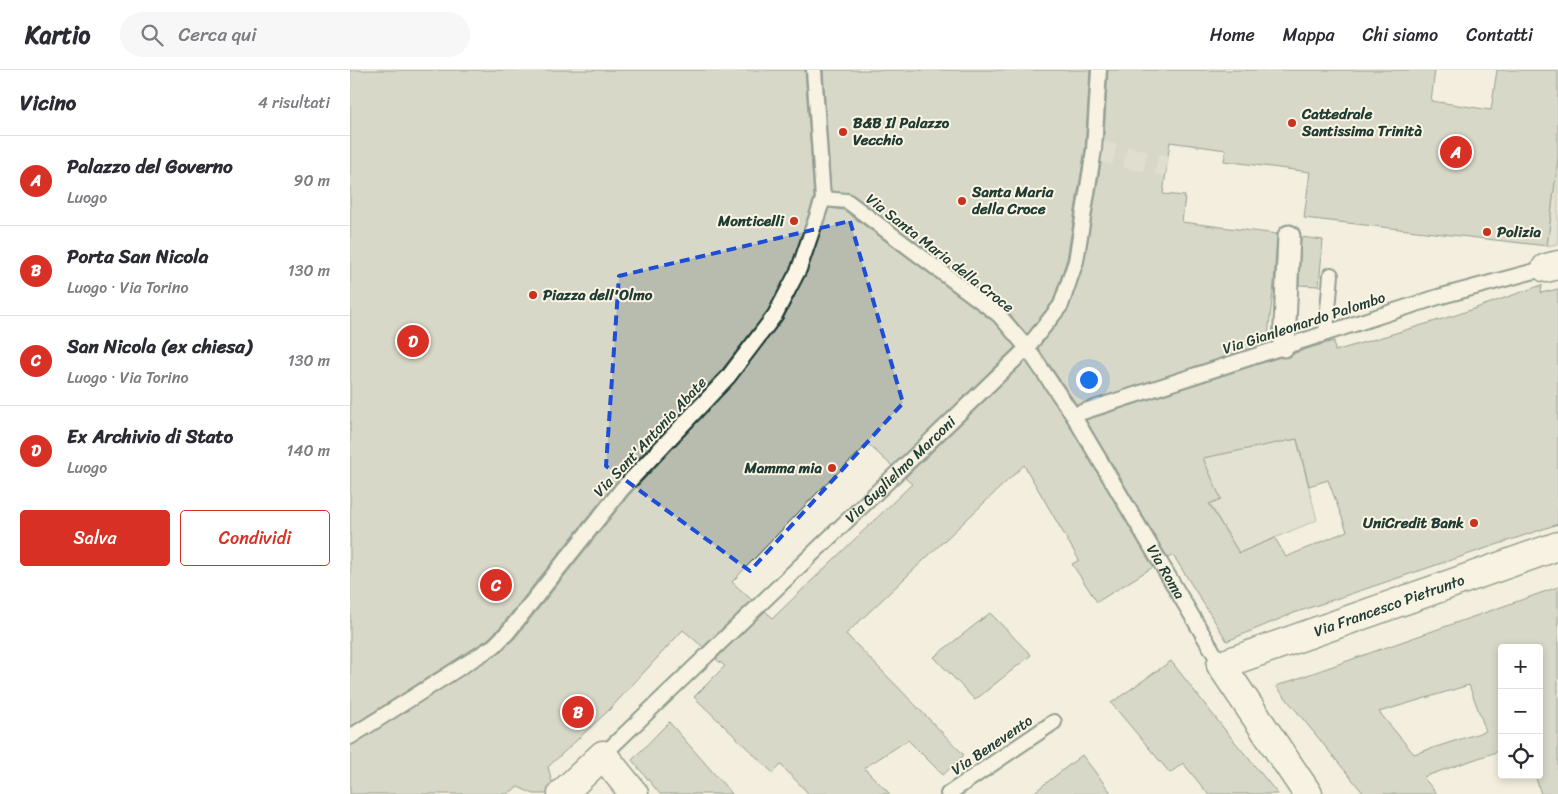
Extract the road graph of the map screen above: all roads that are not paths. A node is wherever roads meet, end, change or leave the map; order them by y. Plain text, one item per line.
1 (814, 70) edge
2 (1099, 70) edge
3 (823, 199) junction
4 (1289, 236) dead end
5 (1552, 266) edge
6 (1331, 275) dead end
7 (1326, 333) junction
8 (1284, 346) junction
9 (1027, 348) junction
10 (1073, 415) junction
11 (1558, 546) edge
12 (1221, 665) junction
13 (1054, 722) dead end
14 (350, 737) edge
15 (603, 755) junction
16 (562, 794) edge
17 (634, 794) edge
18 (948, 794) edge
19 (1308, 794) edge

1 - 3 lane, Via Sant'Antonio Abate
2 - 9 lane, Via Guglielmo Marconi
3 - 9 lane, Via Santa Maria della Croce
3 - 14 lane, Via Sant'Antonio Abate
4 - 8 street
5 - 7 lane, Via Gianleonardo Palombo
6 - 7 lane
7 - 8 lane, Via Gianleonardo Palombo
8 - 10 lane, Via Gianleonardo Palombo
9 - 10 lane, Via Roma
9 - 15 lane, Via Guglielmo Marconi
10 - 12 lane, Via Roma
11 - 12 street, Via Francesco Pietrunto
12 - 19 street, Via Roma
13 - 18 lane, Via Benevento
15 - 16 street, Via Guglielmo Marconi
15 - 17 street

